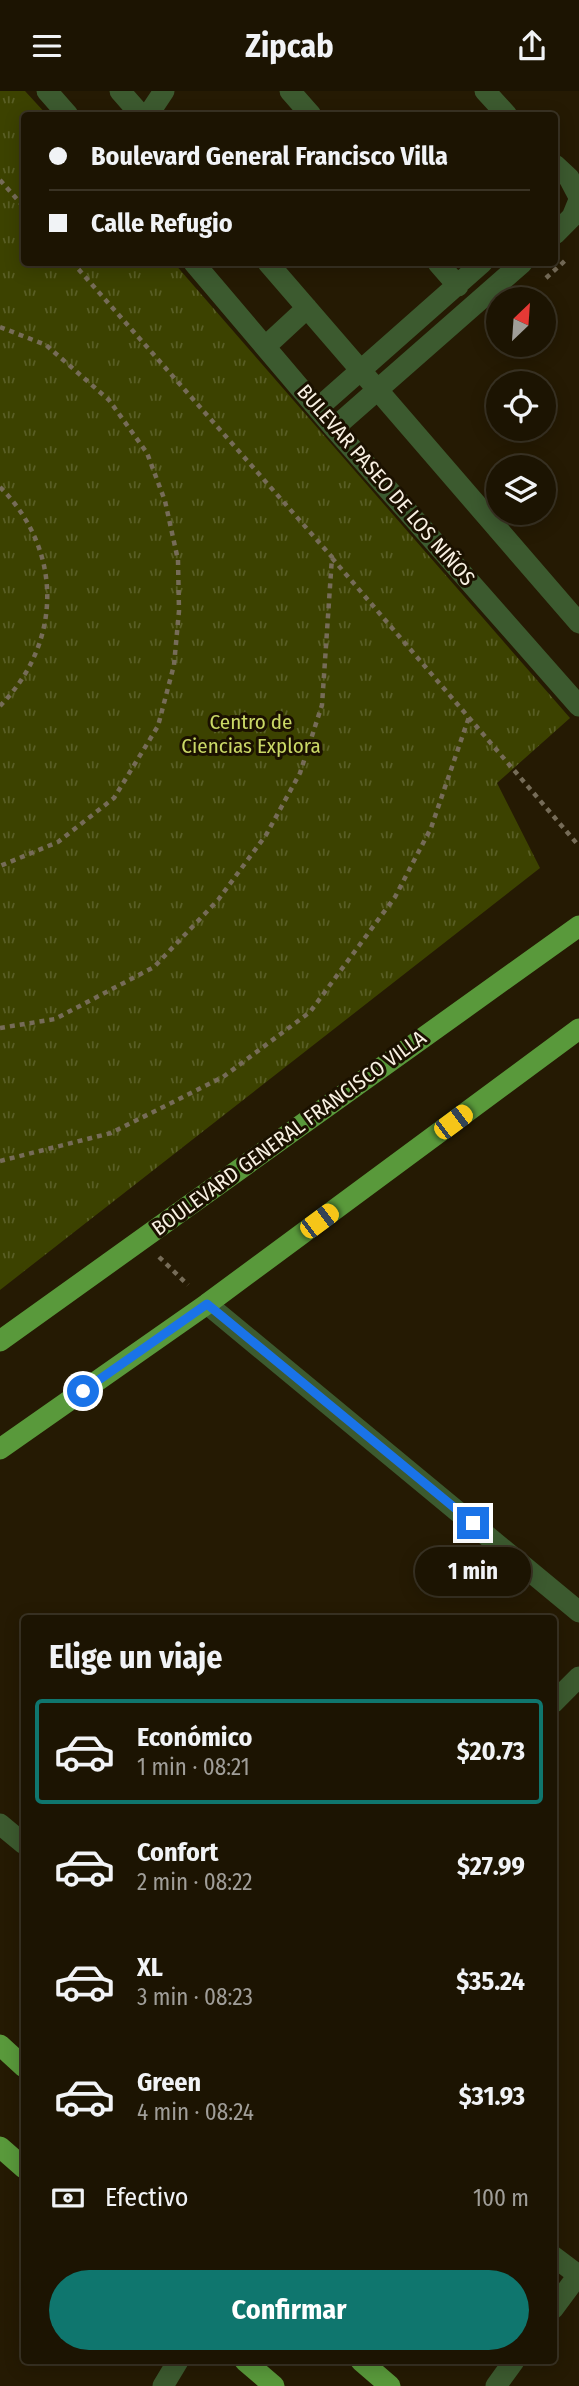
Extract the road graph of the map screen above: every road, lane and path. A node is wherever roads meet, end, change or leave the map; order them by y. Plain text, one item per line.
1 (47, 91) edge
2 (120, 91) edge
3 (164, 91) edge
4 (290, 91) edge
5 (485, 91) edge
6 (65, 112) edge
7 (138, 112) edge
8 (150, 112) edge
9 (308, 112) edge
10 (504, 112) edge
11 (0, 180) edge
12 (567, 186) edge
13 (21, 204) edge
14 (558, 230) edge
15 (569, 257) dead end
16 (76, 266) edge
17 (197, 266) edge
18 (271, 266) edge
19 (441, 266) edge
20 (479, 266) edge
21 (519, 266) edge
22 (541, 282) dead end
23 (458, 286) junction
24 (307, 308) junction
25 (0, 327) edge
26 (266, 346) junction
27 (359, 370) junction
28 (376, 390) junction
29 (318, 408) junction
30 (334, 428) junction
31 (0, 487) edge
32 (332, 557) junction
33 (579, 623) edge
34 (0, 706) edge
35 (579, 706) edge
36 (469, 717) junction
37 (579, 846) edge
38 (0, 866) edge
39 (579, 926) edge
40 (0, 1028) edge
41 (579, 1029) edge
42 (0, 1161) edge
43 (141, 1239) junction
44 (207, 1304) junction
45 (0, 1341) edge
46 (0, 1449) edge
47 (579, 1612) edge
48 (579, 1678) edge
49 (557, 1699) edge
50 (0, 1824) edge
51 (21, 1842) edge
52 (0, 2045) edge
53 (21, 2064) edge
54 (0, 2147) edge
55 (21, 2165) edge
56 (557, 2259) edge
57 (579, 2274) edge
58 (557, 2304) edge
59 (176, 2364) edge
60 (248, 2364) edge
61 (364, 2364) edge
62 (512, 2364) edge
63 (501, 2384) edge
64 (163, 2386) edge
65 (274, 2386) edge
66 (390, 2386) edge

1 - 6 street
2 - 7 street
3 - 8 street
4 - 9 street
5 - 10 street
11 - 13 path
12 - 14 street
15 - 22 path
16 - 32 path
17 - 26 street, BULEVAR PASEO DE LOS NIÑOS
18 - 24 street
19 - 23 street
20 - 23 street
21 - 28 street
23 - 27 street
24 - 26 street
24 - 27 street
25 - 38 path
26 - 29 street, BULEVAR PASEO DE LOS NIÑOS
27 - 28 street
27 - 29 street
28 - 30 street
28 - 33 street
29 - 30 street, BULEVAR PASEO DE LOS NIÑOS
30 - 35 street, BULEVAR PASEO DE LOS NIÑOS
31 - 34 path
32 - 36 path
32 - 40 path
36 - 37 path
36 - 42 path
39 - 43 main road, BOULEVARD GENERAL FRANCISCO VILLA
41 - 44 main road
43 - 44 path
43 - 45 main road, BOULEVARD GENERAL FRANCISCO VILLA
44 - 46 main road
44 - 47 street
48 - 49 street
50 - 51 street
52 - 53 main road
54 - 55 main road
56 - 57 street
57 - 58 street
59 - 64 street
60 - 65 main road
61 - 66 main road
62 - 63 street

